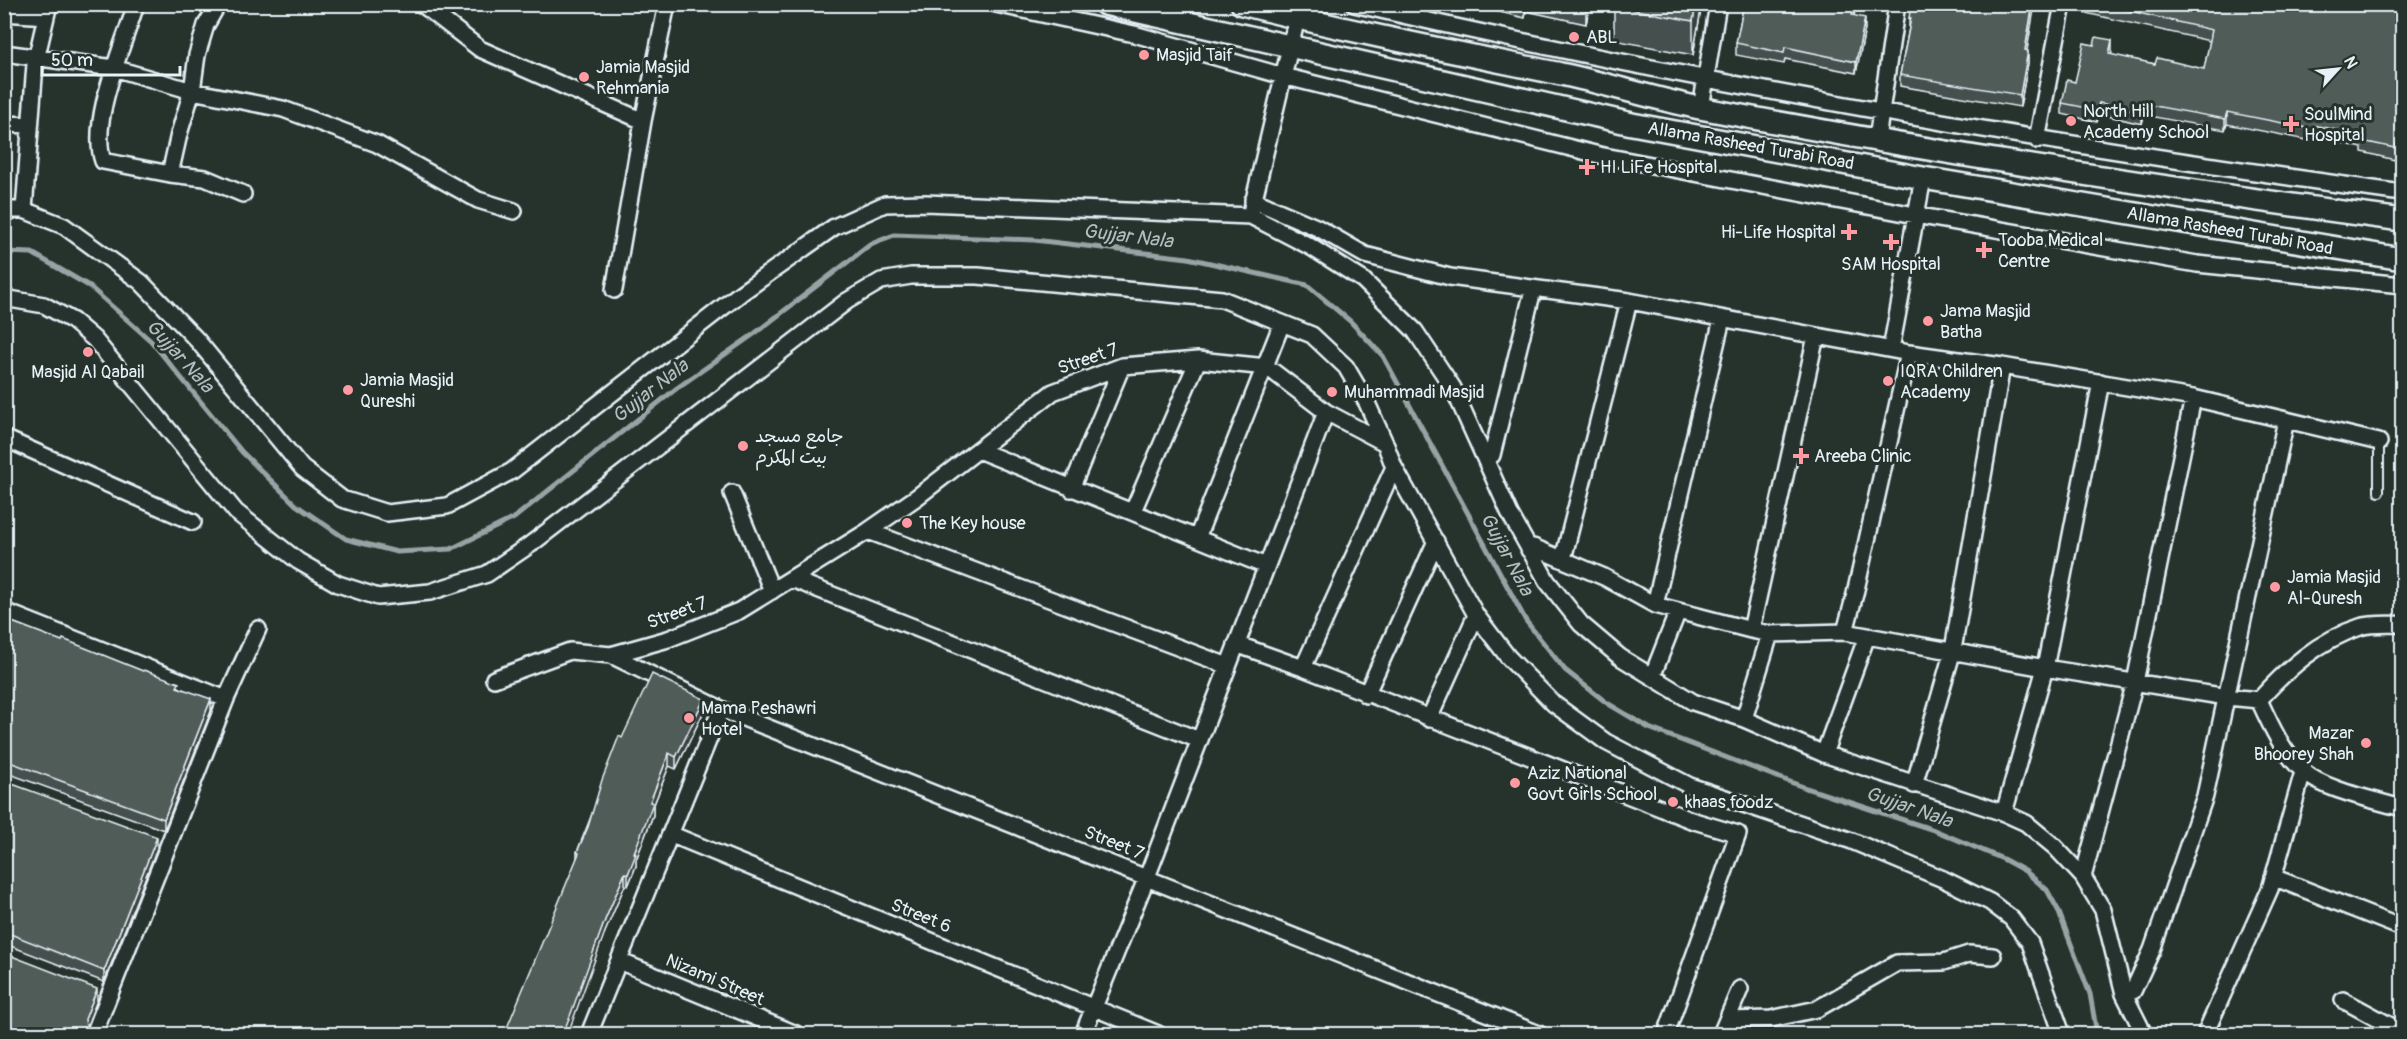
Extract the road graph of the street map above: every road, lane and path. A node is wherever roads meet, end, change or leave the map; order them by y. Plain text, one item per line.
1 (136, 4) edge
2 (218, 4) edge
3 (422, 4) edge
4 (667, 4) edge
5 (996, 4) edge
6 (1105, 4) edge
7 (1242, 4) edge
8 (1354, 4) edge
9 (1718, 4) edge
10 (1897, 4) edge
11 (2063, 4) edge
12 (48, 10) edge
13 (1299, 11) edge
14 (4, 13) edge
15 (1290, 48) junction
16 (4, 53) edge
17 (37, 56) junction
18 (114, 68) junction
19 (1283, 76) junction
20 (1706, 78) junction
21 (192, 91) junction
22 (1701, 108) junction
23 (1881, 110) junction
24 (643, 121) junction
25 (4, 124) edge
26 (30, 125) junction
27 (1877, 139) junction
28 (2037, 140) junction
29 (170, 174) junction
30 (1923, 178) junction
31 (2403, 193) edge
32 (243, 194) dead end
33 (1253, 200) junction
34 (4, 210) edge
35 (24, 210) junction
36 (514, 210) dead end
37 (1915, 215) junction
38 (1251, 216) junction
39 (2403, 220) edge
40 (1318, 228) junction
41 (1311, 247) junction
42 (2403, 259) edge
43 (2403, 285) edge
44 (614, 290) dead end
45 (1533, 290) junction
46 (5, 299) edge
47 (1629, 301) junction
48 (1722, 319) junction
49 (1282, 323) junction
50 (1816, 336) junction
51 (1891, 349) junction
52 (1909, 353) junction
53 (1198, 360) junction
54 (1122, 366) junction
55 (2002, 366) junction
56 (1267, 367) junction
57 (2101, 382) junction
58 (2193, 398) junction
59 (1326, 412) junction
60 (2286, 420) junction
61 (4, 438) edge
62 (2379, 442) joint
63 (1385, 443) junction
64 (978, 450) junction
65 (1485, 457) junction
66 (1394, 467) junction
67 (1071, 489) junction
68 (2379, 492) dead end
69 (732, 493) dead end
70 (1133, 511) junction
71 (193, 522) dead end
72 (868, 531) junction
73 (1197, 538) junction
74 (1436, 541) junction
75 (1529, 550) junction
76 (1563, 559) junction
77 (1266, 566) junction
78 (792, 579) junction
79 (772, 591) junction
80 (1654, 605) junction
81 (4, 611) edge
82 (1678, 611) junction
83 (1476, 615) junction
84 (2403, 624) edge
85 (258, 629) dead end
86 (1751, 630) junction
87 (1845, 632) junction
88 (1770, 634) junction
89 (1867, 636) junction
90 (1236, 644) junction
91 (1953, 650) junction
92 (610, 655) junction
93 (1228, 666) junction
94 (1303, 668) junction
95 (2045, 668) junction
96 (1652, 676) junction
97 (494, 679) dead end
98 (2135, 682) junction
99 (1366, 695) junction
100 (2227, 697) junction
101 (226, 699) junction
102 (2259, 700) junction
103 (721, 709) junction
104 (1429, 719) junction
105 (1744, 719) junction
106 (1199, 741) junction
107 (1824, 754) junction
108 (2303, 772) junction
109 (1914, 785) junction
110 (2403, 808) edge
111 (2004, 813) junction
112 (670, 834) junction
113 (1147, 877) junction
114 (2083, 877) junction
115 (2273, 877) junction
116 (2403, 928) edge
117 (1993, 956) dead end
118 (619, 961) junction
119 (1740, 989) dead end
120 (2124, 994) junction
121 (2343, 1000) dead end
122 (1093, 1008) junction
123 (1724, 1028) edge
124 (2403, 1032) edge
125 (94, 1035) edge
126 (589, 1035) edge
127 (796, 1035) edge
128 (1083, 1035) edge
129 (1158, 1035) edge
130 (1539, 1035) edge
131 (1666, 1035) edge
132 (2062, 1035) edge
133 (2144, 1035) edge
134 (2205, 1035) edge

1 - 18 street
2 - 21 street
3 - 24 street
4 - 24 street
5 - 19 street
6 - 15 main road, Allama Rasheed Turabi Road
7 - 13 main road, Allama Rasheed Turabi Road
8 - 20 street
9 - 20 street
10 - 23 street
11 - 28 street
12 - 14 street
12 - 17 street
13 - 15 street
13 - 22 main road, Allama Rasheed Turabi Road
15 - 19 street
15 - 30 main road, Allama Rasheed Turabi Road
16 - 17 street
17 - 18 street
17 - 26 street
18 - 21 street
18 - 29 street
19 - 33 street
19 - 37 street
20 - 22 street
20 - 23 street
21 - 29 street
21 - 36 street
22 - 27 main road, Allama Rasheed Turabi Road
23 - 27 street
23 - 28 street
24 - 44 street
25 - 26 street
26 - 35 street
27 - 39 main road, Allama Rasheed Turabi Road
28 - 31 street
29 - 32 street
30 - 37 street
30 - 42 main road, Allama Rasheed Turabi Road
33 - 38 street
33 - 40 street
34 - 35 street
35 - 38 street
37 - 43 street
37 - 51 street
38 - 41 street
40 - 41 street
40 - 45 street
41 - 65 street
45 - 47 street
45 - 65 street
46 - 49 street
47 - 48 street
47 - 76 street
48 - 50 street
48 - 80 street
49 - 56 street
49 - 63 street
50 - 51 street
50 - 86 street
51 - 52 street
52 - 55 street
52 - 87 street
53 - 54 street, Street 7
53 - 56 street, Street 7
53 - 70 street
54 - 64 street, Street 7
54 - 67 street
55 - 57 street
55 - 91 street
56 - 59 street
56 - 73 street
57 - 58 street
57 - 95 street
58 - 60 street
58 - 98 street
59 - 63 street
59 - 77 street
60 - 62 street
60 - 100 street
61 - 71 street
62 - 68 lane
63 - 66 street
64 - 67 street
64 - 72 street, Street 7
65 - 75 street
66 - 74 street
66 - 94 street
67 - 70 street
69 - 79 street
70 - 73 street
72 - 78 street, Street 7
72 - 93 street
73 - 77 street
74 - 83 street
74 - 99 street
75 - 76 street
75 - 96 street
76 - 80 street
77 - 90 street
78 - 79 street, Street 7
78 - 106 street
79 - 92 street, Street 7
80 - 82 street
81 - 101 street
82 - 86 street
82 - 96 street
83 - 104 street
83 - 132 street
84 - 102 street
85 - 101 street
86 - 88 street
87 - 88 street
87 - 89 street
88 - 105 street
89 - 91 street
89 - 107 street
90 - 93 street
90 - 94 street
91 - 95 street
91 - 109 street
92 - 97 street, Street 7
92 - 103 street, Street 7
93 - 106 street
94 - 99 street
95 - 98 street
95 - 111 street
96 - 105 street
98 - 100 street
98 - 114 street
99 - 104 street
100 - 102 street
100 - 120 street
101 - 125 street
102 - 108 street
103 - 112 street
103 - 113 street, Street 7
104 - 131 street
105 - 107 street
106 - 113 street
107 - 109 street
108 - 110 street
108 - 115 street
109 - 111 street
111 - 114 street
112 - 118 street
112 - 122 street, Street 6
113 - 122 street
113 - 130 street, Street 7
114 - 120 street
115 - 116 street
115 - 134 street
117 - 123 street
118 - 126 street
118 - 127 street, Nizami Street
119 - 123 street
120 - 133 street
121 - 124 street
122 - 128 street
122 - 129 street, Street 6

